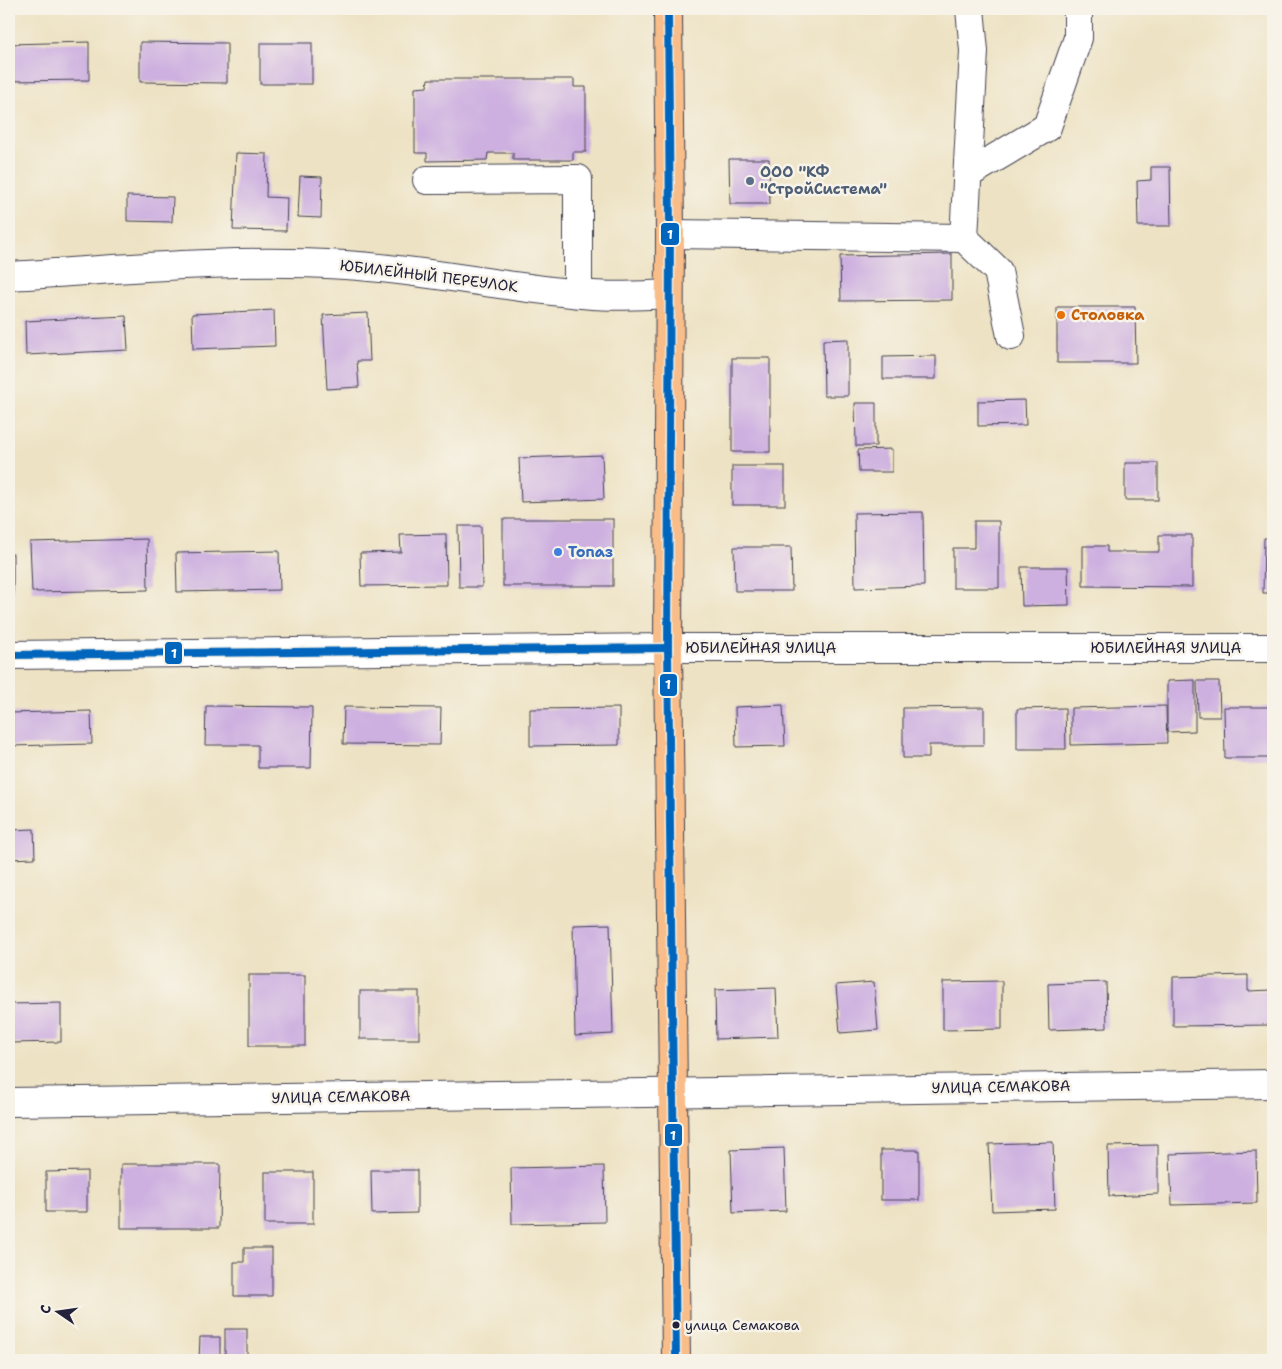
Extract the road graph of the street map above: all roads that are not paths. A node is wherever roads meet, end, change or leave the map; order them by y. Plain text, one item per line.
1 (668, 9) edge
2 (970, 9) edge
3 (1078, 9) edge
4 (968, 174) junction
5 (427, 180) dead end
6 (670, 234) junction
7 (964, 238) junction
8 (9, 276) edge
9 (578, 294) junction
10 (669, 294) junction
11 (1011, 336) dead end
12 (668, 648) junction
13 (1273, 648) edge
14 (9, 655) edge
15 (1273, 1084) edge
16 (674, 1091) junction
17 (9, 1102) edge
18 (676, 1360) edge

1 - 6 main road
2 - 4 street
3 - 4 street
4 - 7 street
5 - 9 street
6 - 7 street
6 - 10 main road
7 - 11 street
8 - 9 street, ЮБИЛЕЙНЫЙ ПЕРЕУЛОК
9 - 10 street, ЮБИЛЕЙНЫЙ ПЕРЕУЛОК
10 - 12 main road
12 - 13 street, ЮБИЛЕЙНАЯ УЛИЦА
12 - 14 street, ЮБИЛЕЙНАЯ УЛИЦА
12 - 16 main road
15 - 16 street, УЛИЦА СЕМАКОВА
16 - 17 street, УЛИЦА СЕМАКОВА
16 - 18 main road

